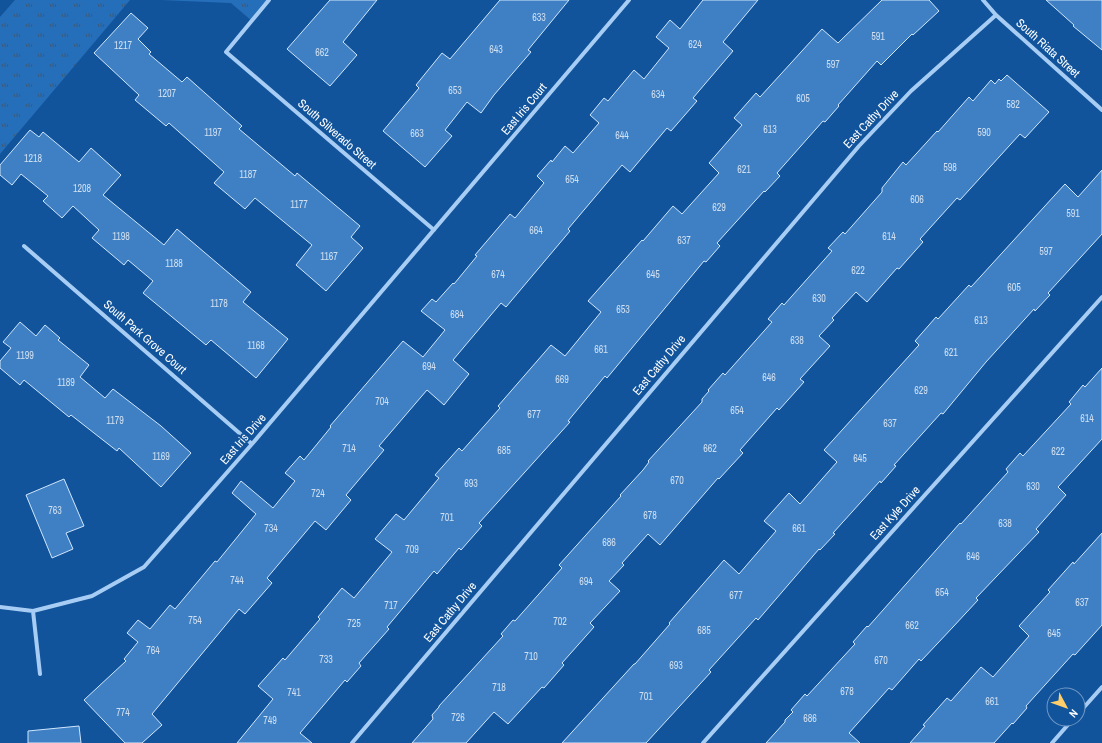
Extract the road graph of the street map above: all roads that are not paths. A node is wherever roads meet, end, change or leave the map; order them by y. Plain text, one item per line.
1 (269, 0) edge
2 (629, 0) edge
3 (982, 0) edge
4 (996, 15) junction
5 (1102, 110) edge
6 (434, 230) junction
7 (24, 246) dead end
8 (1102, 297) edge
9 (252, 444) junction
10 (0, 607) edge
11 (33, 611) junction
12 (40, 674) dead end
13 (1102, 687) edge
14 (1086, 705) edge
15 (1066, 727) edge
16 (352, 743) edge
17 (703, 743) edge
18 (1052, 743) edge

1 - 6 street, South Silverado Street
2 - 6 street, East Iris Court
3 - 4 street, South Riata Street
4 - 5 street, South Riata Street
4 - 16 street, East Cathy Drive
6 - 9 street, East Iris Drive
7 - 9 street, South Park Grove Court
8 - 17 street, East Kyle Drive
9 - 11 street, East Iris Drive
10 - 11 street
11 - 12 street
13 - 14 street
15 - 18 street

